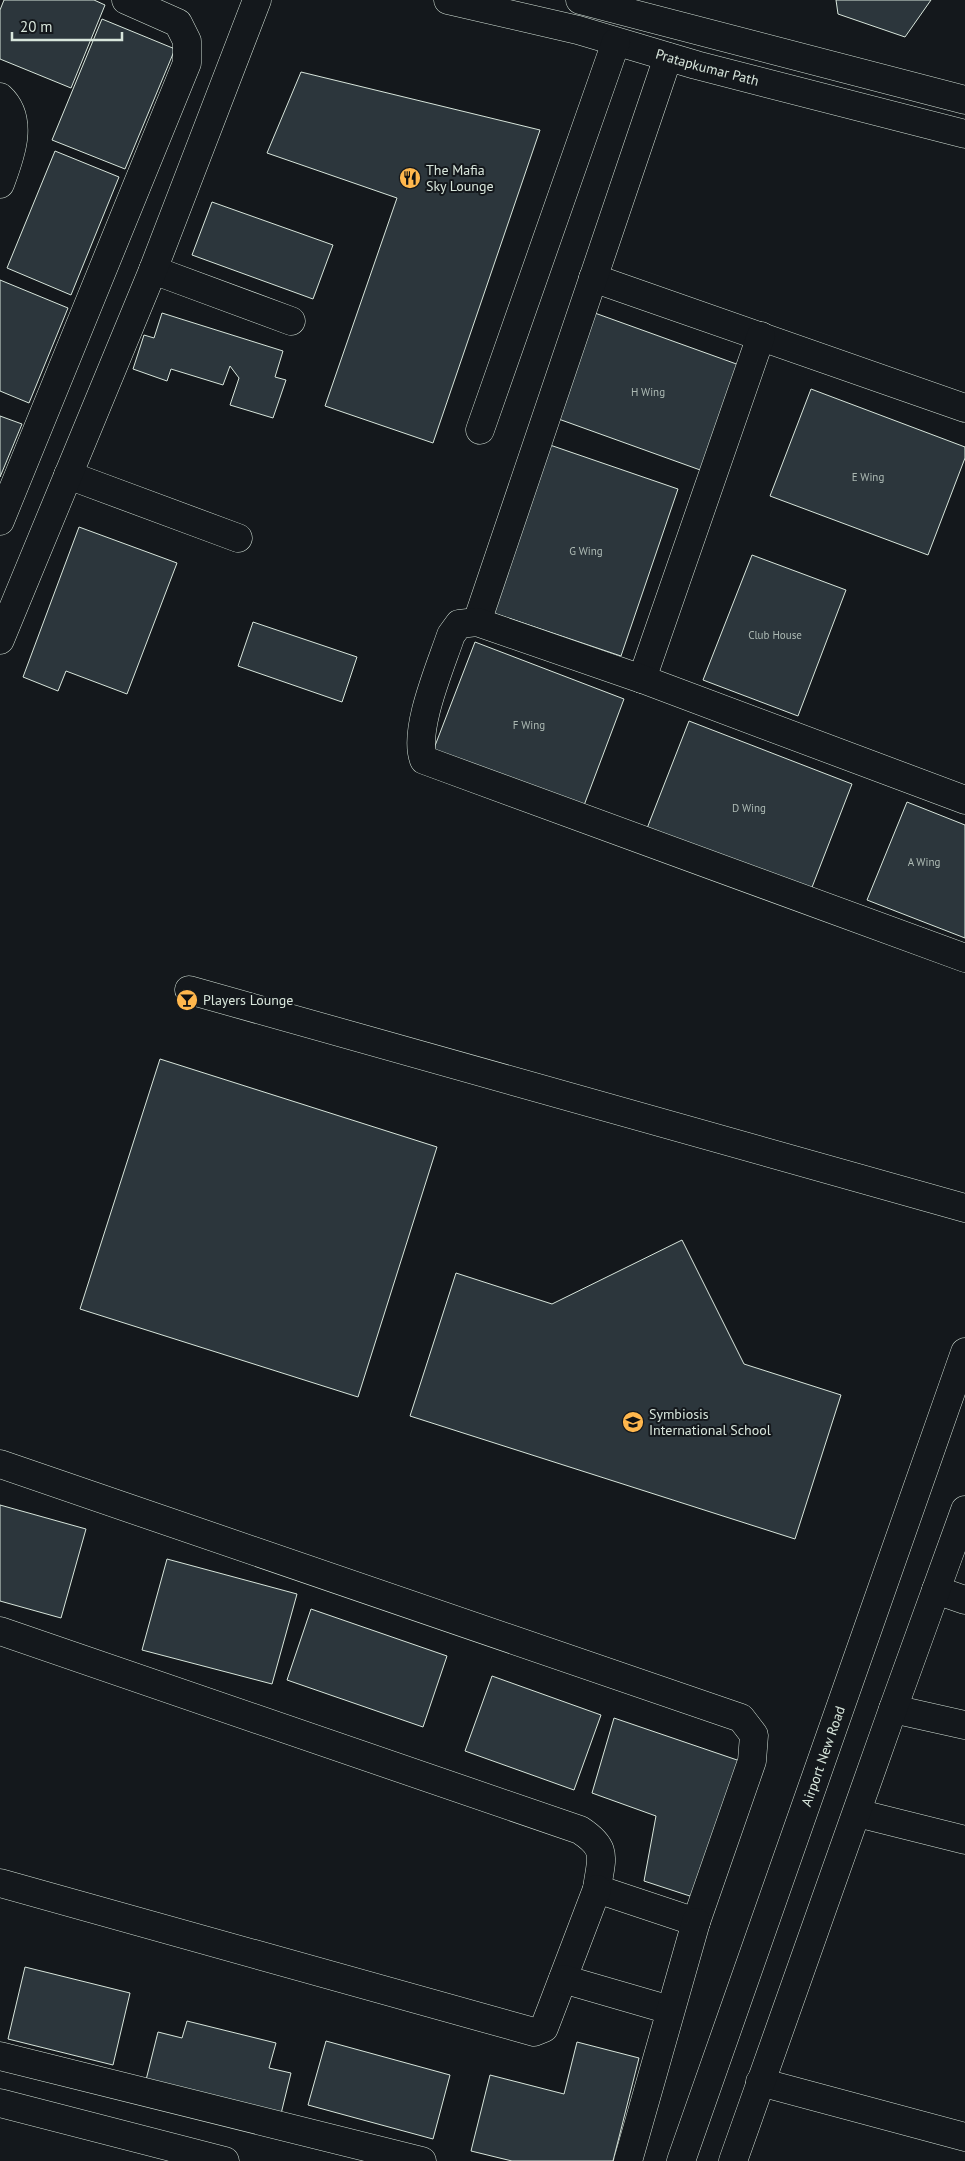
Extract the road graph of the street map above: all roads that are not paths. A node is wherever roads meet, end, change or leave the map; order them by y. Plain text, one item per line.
1 (126, 0) edge
2 (257, 0) edge
3 (448, 0) edge
4 (580, 0) edge
5 (616, 42) junction
6 (778, 52) junction
7 (668, 57) junction
8 (768, 83) junction
9 (0, 97) edge
10 (965, 100) edge
11 (965, 134) edge
12 (0, 184) edge
13 (153, 270) junction
14 (593, 278) junction
15 (291, 321) dead end
16 (761, 336) junction
17 (965, 408) edge
18 (480, 430) dead end
19 (68, 475) junction
20 (0, 521) edge
21 (238, 538) dead end
22 (477, 622) junction
23 (0, 640) edge
24 (642, 679) junction
25 (965, 800) edge
26 (965, 958) edge
27 (189, 990) dead end
28 (965, 1208) edge
29 (965, 1352) edge
30 (0, 1464) edge
31 (965, 1510) edge
32 (936, 1590) junction
33 (965, 1600) edge
34 (0, 1631) edge
35 (892, 1709) junction
36 (965, 1725) edge
37 (857, 1813) junction
38 (965, 1840) edge
39 (0, 1883) edge
40 (597, 1888) junction
41 (696, 1922) junction
42 (563, 1979) junction
43 (670, 2010) junction
44 (0, 2056) edge
45 (760, 2082) junction
46 (0, 2102) edge
47 (965, 2137) edge
48 (225, 2161) edge
49 (422, 2161) edge
50 (628, 2161) edge
51 (681, 2161) edge
52 (733, 2161) edge

1 - 20 street
2 - 13 street
3 - 5 street, Pratapkumar Path
4 - 6 street
5 - 7 street, Pratapkumar Path
5 - 18 street
6 - 8 street
6 - 10 street
7 - 8 street, Pratapkumar Path
7 - 14 street
8 - 11 street, Pratapkumar Path
9 - 12 street
13 - 15 street
13 - 19 street
14 - 16 street
14 - 22 street
16 - 17 street
16 - 24 street
19 - 21 street
19 - 23 street
22 - 24 street
22 - 26 street
24 - 25 street
27 - 28 street
29 - 51 street, Airport New Road
30 - 41 street
31 - 32 street
32 - 33 street
32 - 35 street
34 - 40 street
35 - 36 street
35 - 37 street
37 - 38 street
37 - 45 street
39 - 42 street
40 - 41 street
40 - 42 street
41 - 43 street
42 - 43 street
43 - 50 street
44 - 49 street
45 - 47 street
45 - 52 street
46 - 48 street

